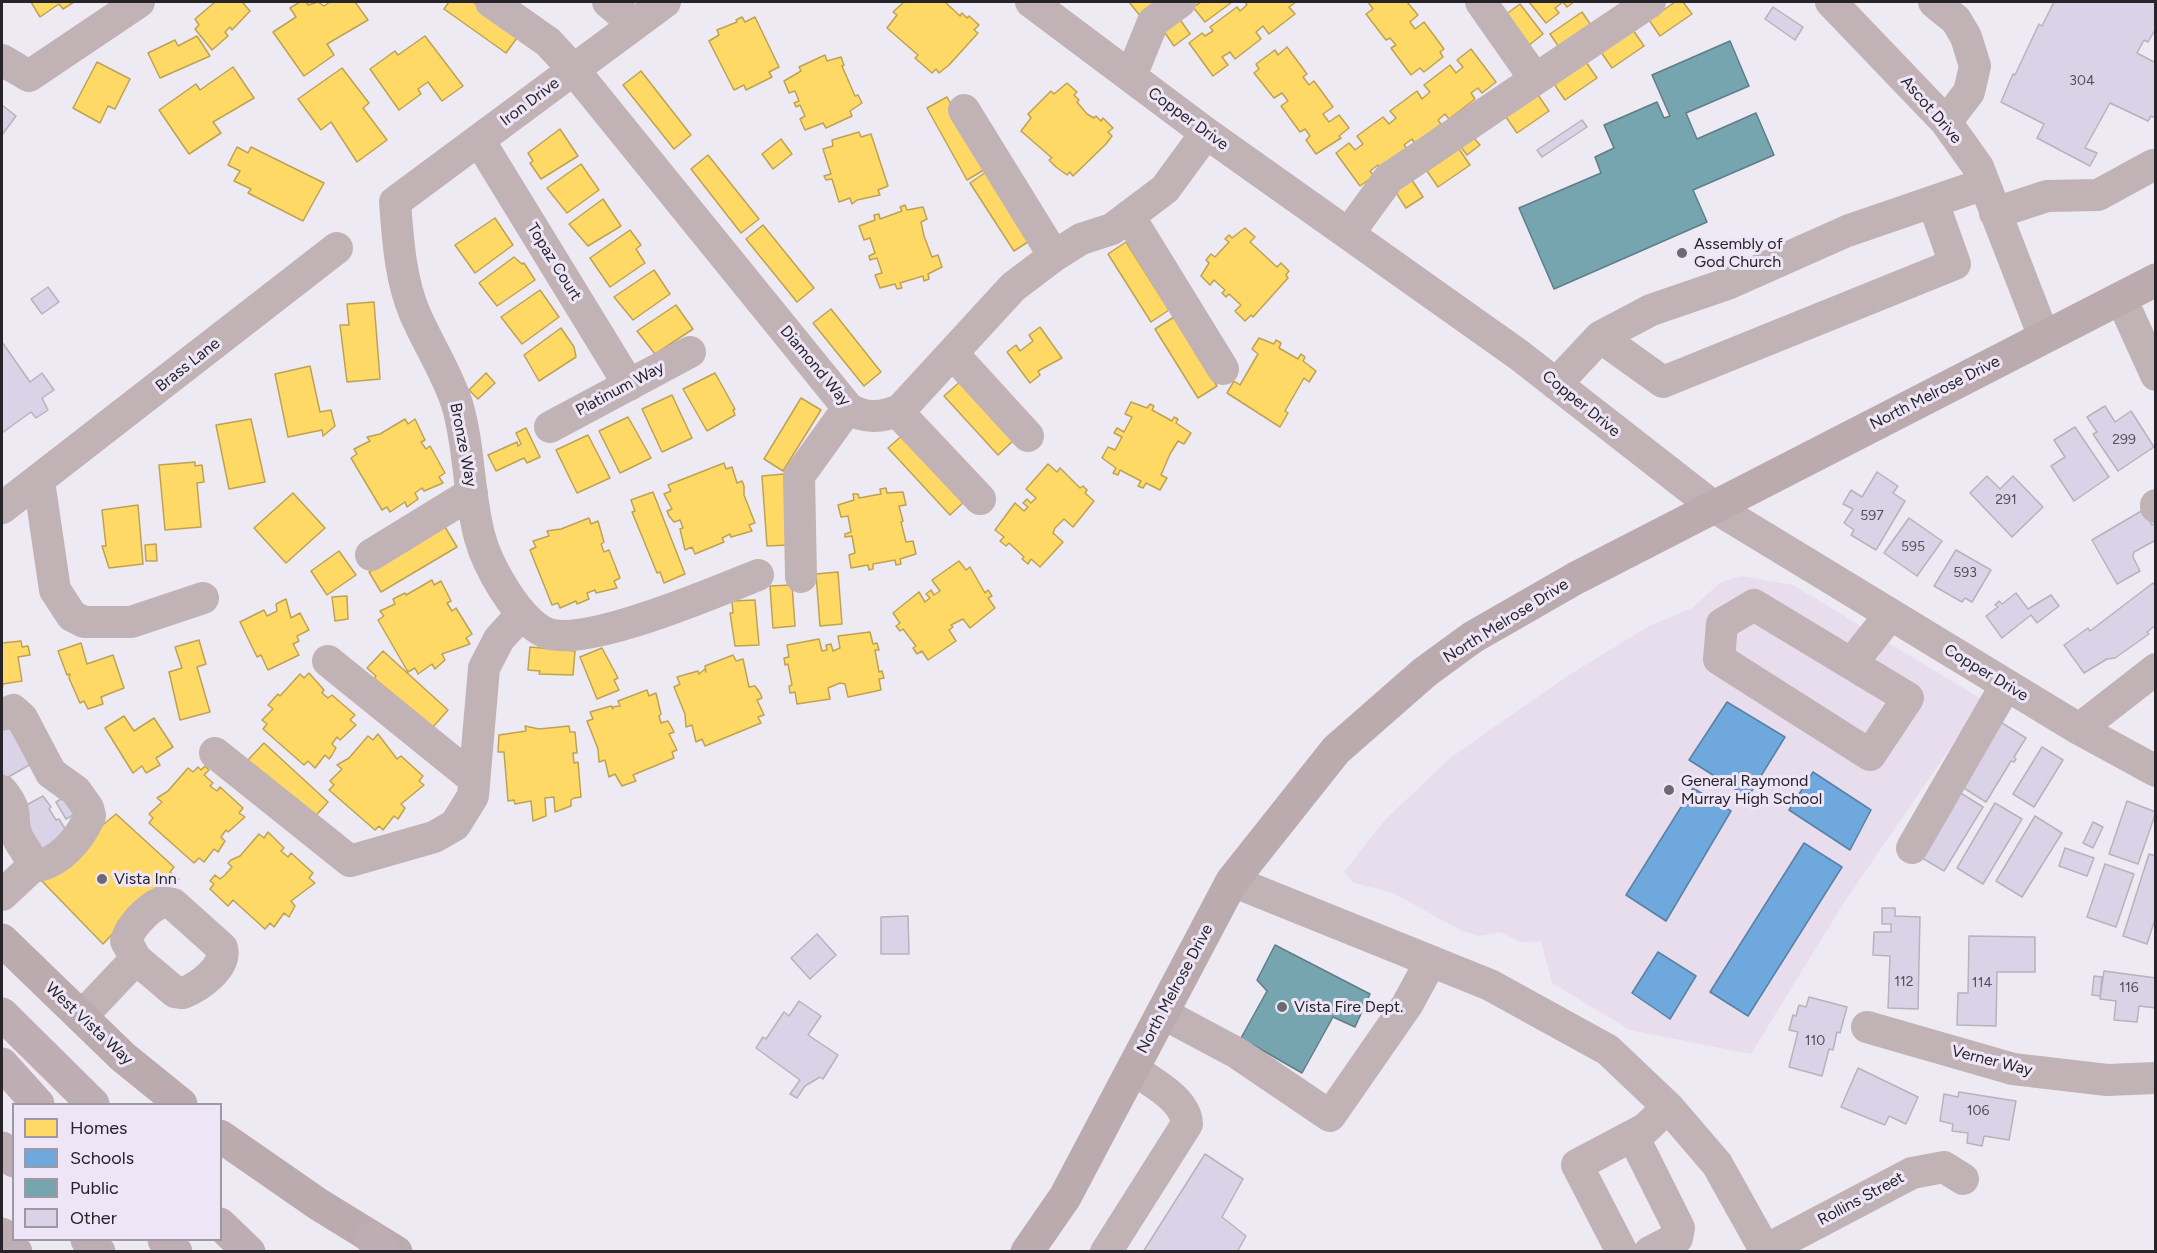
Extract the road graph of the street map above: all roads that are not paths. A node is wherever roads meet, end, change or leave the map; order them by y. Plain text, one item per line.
1 (139, 2) edge
2 (491, 2) edge
3 (608, 2) edge
4 (665, 2) edge
5 (1031, 2) edge
6 (1180, 2) edge
7 (1481, 2) edge
8 (1650, 2) edge
9 (1831, 2) edge
10 (1934, 2) edge
11 (634, 24) junction
12 (2, 60) edge
13 (573, 69) junction
14 (1131, 76) junction
15 (1535, 79) junction
16 (964, 110) dead end
17 (1946, 122) junction
18 (1206, 133) junction
19 (478, 140) junction
20 (2153, 165) dead end
21 (1984, 183) junction
22 (1933, 201) junction
23 (395, 202) joint
24 (1995, 213) junction
25 (1129, 216) junction
26 (1349, 233) junction
27 (337, 248) dead end
28 (1054, 255) junction
29 (2156, 280) edge
30 (2121, 298) junction
31 (1600, 337) junction
32 (2044, 337) junction
33 (690, 352) dead end
34 (953, 354) junction
35 (1223, 369) dead end
36 (2156, 375) edge
37 (1556, 384) junction
38 (629, 385) junction
39 (848, 408) junction
40 (897, 411) junction
41 (550, 427) dead end
42 (1028, 436) dead end
43 (39, 481) junction
44 (472, 493) junction
45 (980, 499) dead end
46 (1714, 507) junction
47 (2, 508) edge
48 (371, 555) dead end
49 (758, 575) dead end
50 (801, 577) dead end
51 (203, 598) dead end
52 (521, 615) junction
53 (1890, 615) junction
54 (328, 661) dead end
55 (1852, 663) junction
56 (2156, 669) edge
57 (2006, 685) junction
58 (2, 715) edge
59 (2079, 729) junction
60 (215, 753) dead end
61 (2156, 771) edge
62 (474, 779) junction
63 (2, 791) edge
64 (1912, 848) dead end
65 (32, 867) junction
66 (1232, 882) junction
67 (2, 895) edge
68 (2, 939) edge
69 (136, 958) dead end
70 (1431, 961) junction
71 (1162, 1013) junction
72 (2, 1014) edge
73 (81, 1017) junction
74 (1867, 1027) dead end
75 (2, 1064) edge
76 (1133, 1069) junction
77 (2156, 1077) edge
78 (37, 1103) edge
79 (92, 1103) edge
80 (180, 1103) edge
81 (1668, 1107) junction
82 (1633, 1136) junction
83 (222, 1137) edge
84 (1963, 1179) dead end
85 (222, 1226) edge
86 (2, 1233) edge
87 (384, 1247) edge
88 (16, 1251) edge
89 (249, 1251) edge
90 (1027, 1251) edge
91 (1106, 1251) edge
92 (1622, 1251) edge
93 (1650, 1251) edge
94 (1763, 1251) edge

1 - 12 street
2 - 13 street, Diamond Way
3 - 11 street
4 - 11 street, Iron Drive
5 - 14 street, Copper Drive
6 - 14 street
7 - 15 street
8 - 15 street
9 - 17 street, Ascot Drive
10 - 17 street
11 - 13 street, Iron Drive
13 - 19 street, Iron Drive
13 - 39 street, Diamond Way
14 - 18 street, Copper Drive
15 - 26 street
16 - 28 street
17 - 21 street, Ascot Drive
18 - 25 street
18 - 26 street, Copper Drive
19 - 23 street, Iron Drive
19 - 38 street, Topaz Court
20 - 24 street
21 - 22 street
21 - 24 street, Ascot Drive
22 - 31 street
22 - 31 street
23 - 44 street, Bronze Way
24 - 32 street, Ascot Drive
25 - 28 street
25 - 35 street
26 - 37 street, Copper Drive
27 - 43 street, Brass Lane
28 - 34 street
29 - 30 main road, North Melrose Drive
30 - 32 main road, North Melrose Drive
30 - 36 street
31 - 37 street
32 - 46 main road, North Melrose Drive
33 - 38 street, Platinum Way
34 - 40 street
34 - 42 street
37 - 46 street, Copper Drive
38 - 41 street, Platinum Way
39 - 40 street, Diamond Way
39 - 50 street
40 - 45 street
43 - 47 street, Brass Lane
43 - 51 street
44 - 48 street
44 - 52 street, Bronze Way
46 - 53 street, Copper Drive
46 - 66 main road, North Melrose Drive
49 - 52 street
52 - 62 street
53 - 55 street
53 - 57 street, Copper Drive
54 - 62 street
55 - 55 street
56 - 59 street
57 - 59 street, Copper Drive
57 - 64 street
58 - 65 street
59 - 61 street, Copper Drive
60 - 62 street
63 - 65 street
65 - 67 street
66 - 70 street
66 - 71 main road, North Melrose Drive
68 - 73 main road, West Vista Way
69 - 73 street
70 - 71 street
70 - 81 street
71 - 76 main road, North Melrose Drive
72 - 79 highway
73 - 80 main road, West Vista Way
74 - 77 street, Verner Way
75 - 78 highway
76 - 90 main road, North Melrose Drive
76 - 91 street
81 - 82 street
81 - 94 street
82 - 92 street
82 - 93 street
83 - 87 main road
84 - 94 street, Rollins Street
85 - 89 highway
86 - 88 highway

